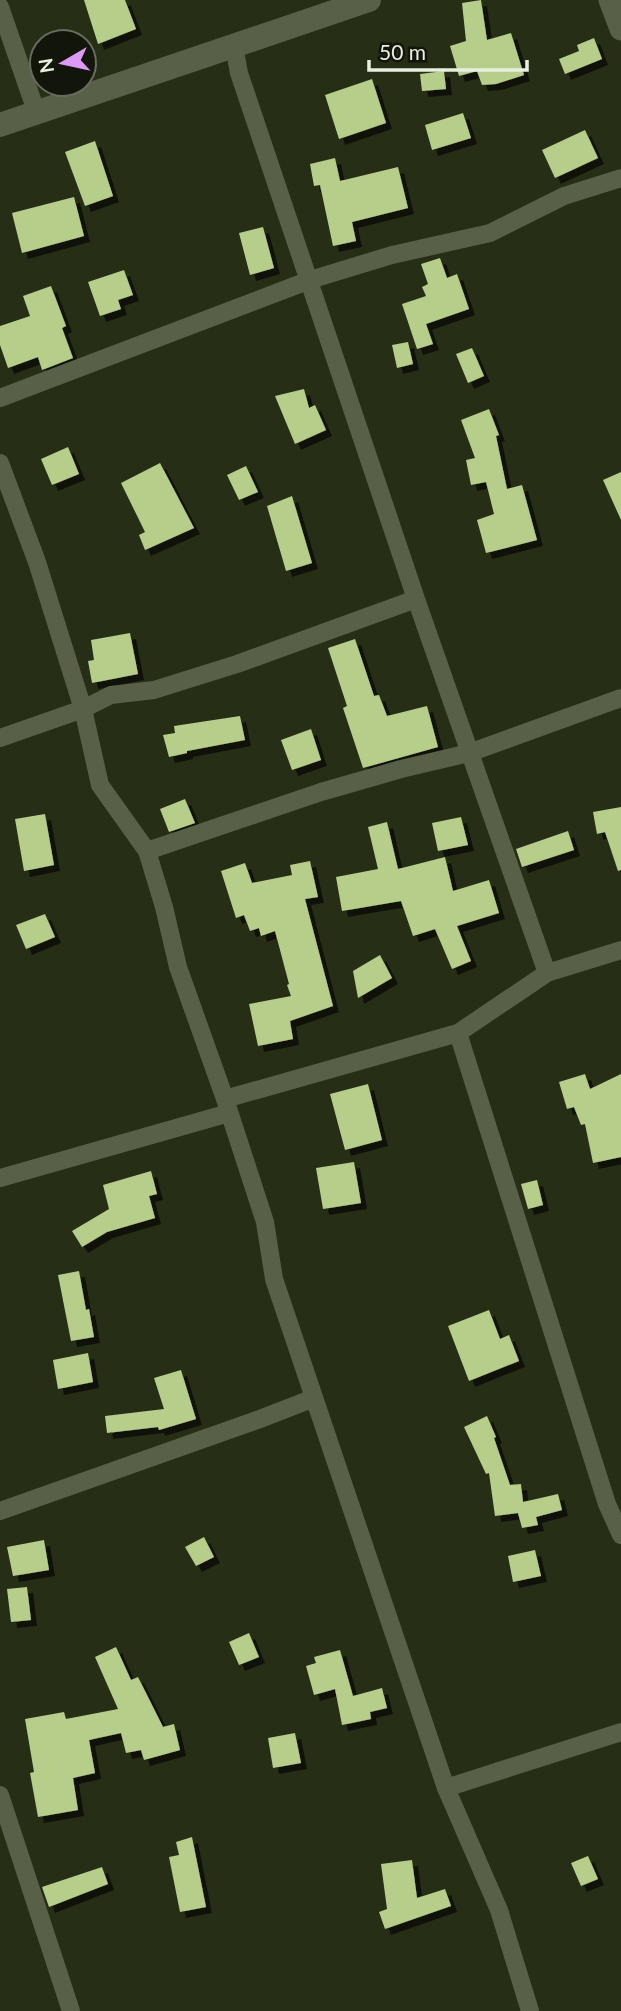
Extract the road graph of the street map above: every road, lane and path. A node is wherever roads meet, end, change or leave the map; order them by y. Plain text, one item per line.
1 (369, 0) edge
2 (610, 0) edge
3 (0, 7) edge
4 (621, 29) edge
5 (234, 46) junction
6 (36, 111) junction
7 (0, 125) edge
8 (621, 178) edge
9 (310, 280) junction
10 (0, 398) edge
11 (0, 463) edge
12 (416, 599) junction
13 (621, 698) edge
14 (83, 709) junction
15 (0, 738) edge
16 (469, 753) junction
17 (147, 851) junction
18 (621, 950) edge
19 (547, 973) junction
20 (458, 1033) junction
21 (227, 1106) junction
22 (0, 1178) edge
23 (314, 1398) junction
24 (614, 1502) edge
25 (0, 1511) edge
26 (621, 1535) edge
27 (621, 1732) edge
28 (446, 1788) junction
29 (0, 1795) edge
30 (71, 2011) edge
31 (530, 2011) edge

1 - 5 main road
2 - 4 street
3 - 6 street
5 - 6 main road
5 - 9 street
6 - 7 main road
8 - 9 street
9 - 10 street
9 - 12 street
11 - 14 street
12 - 14 street
12 - 16 street
13 - 16 street
14 - 15 street
14 - 17 street
16 - 17 street
16 - 19 street
17 - 21 street
18 - 19 street
19 - 20 street
20 - 21 street
20 - 24 street
21 - 22 street
21 - 23 street
23 - 25 street
23 - 28 street
24 - 26 street
27 - 28 street
28 - 31 street
29 - 30 street

